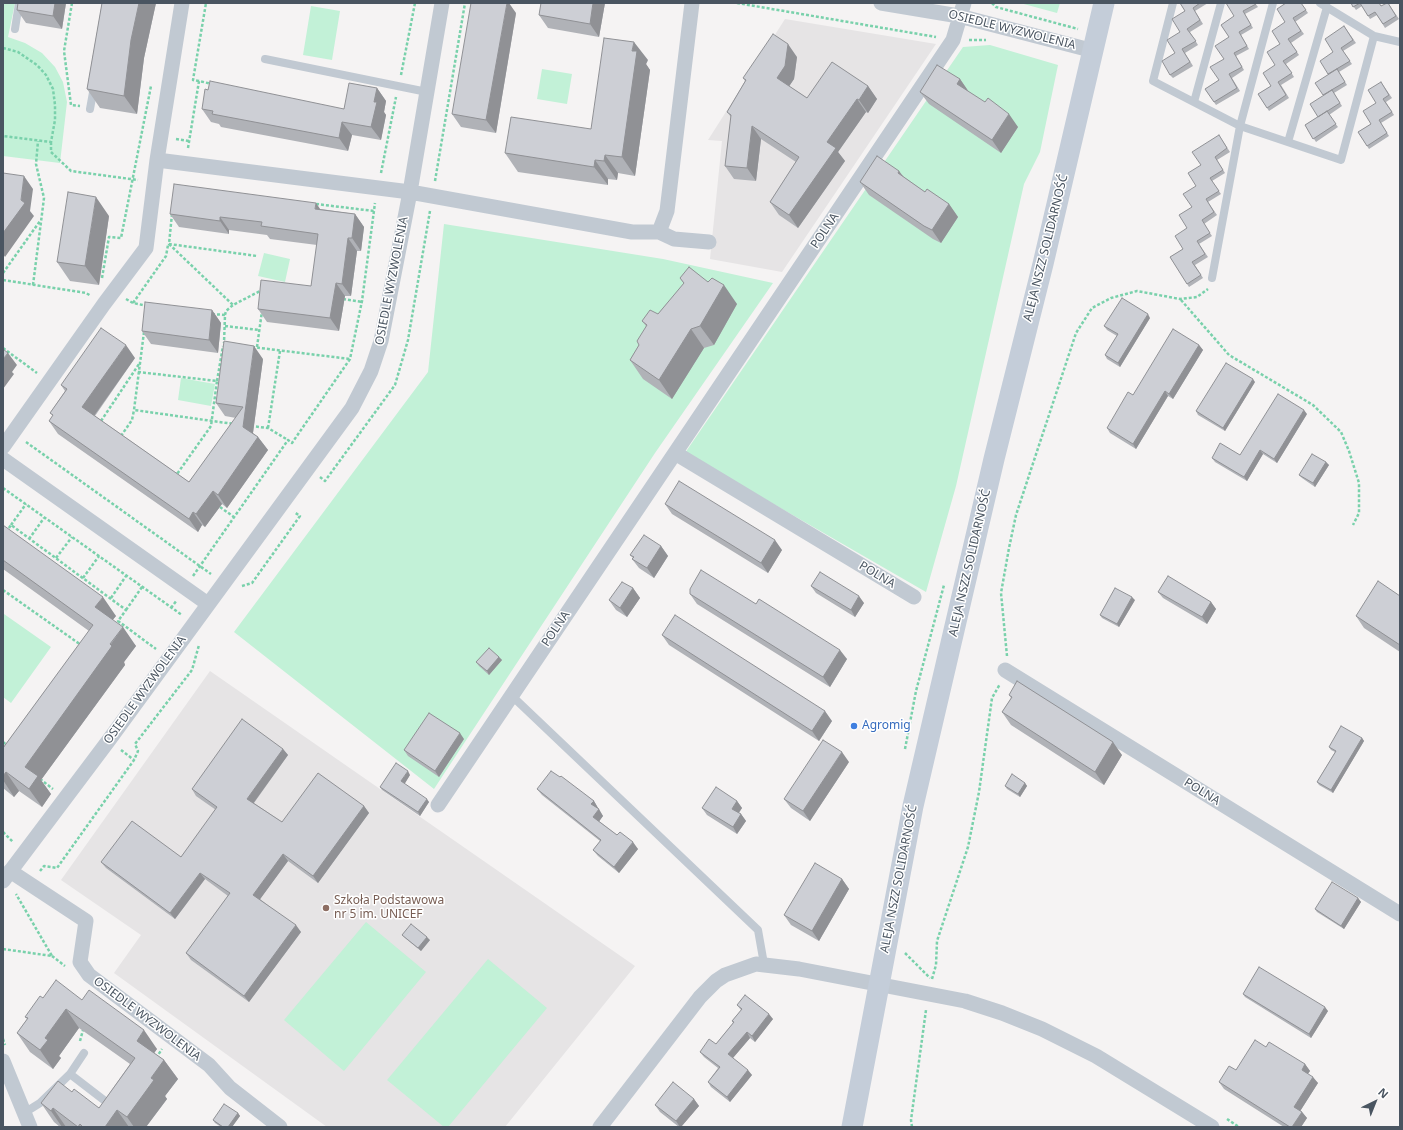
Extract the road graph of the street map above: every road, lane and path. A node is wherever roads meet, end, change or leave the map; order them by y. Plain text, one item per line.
1 (19, 3) edge
2 (72, 3) edge
3 (182, 3) edge
4 (206, 3) edge
5 (415, 3) edge
6 (442, 3) edge
7 (692, 3) edge
8 (737, 3) edge
9 (881, 3) edge
10 (992, 3) edge
11 (1104, 3) edge
12 (1173, 3) edge
13 (1221, 3) edge
14 (1273, 3) edge
15 (1324, 5) edge
16 (962, 10) edge
17 (15, 29) dead end
18 (1078, 29) dead end
19 (1374, 36) junction
20 (953, 40) junction
21 (990, 40) dead end
22 (1400, 42) edge
23 (3, 48) edge
24 (1094, 51) junction
25 (265, 59) dead end
26 (95, 79) edge
27 (152, 80) dead end
28 (199, 81) junction
29 (215, 84) edge
30 (399, 86) junction
31 (427, 92) junction
32 (390, 93) dead end
33 (1194, 102) junction
34 (79, 106) dead end
35 (90, 109) edge
36 (1240, 126) junction
37 (3, 136) edge
38 (38, 141) junction
39 (1288, 142) junction
40 (157, 160) junction
41 (186, 163) junction
42 (377, 189) junction
43 (410, 192) junction
44 (311, 203) edge
45 (374, 211) junction
46 (41, 220) junction
47 (659, 232) junction
48 (709, 242) dead end
49 (3, 272) edge
50 (1212, 278) joint
51 (3, 280) edge
52 (102, 280) dead end
53 (33, 285) junction
54 (264, 295) edge
55 (123, 297) dead end
56 (343, 299) edge
57 (1180, 299) junction
58 (362, 302) junction
59 (133, 303) junction
60 (104, 304) junction
61 (233, 305) junction
62 (148, 306) junction
63 (156, 307) edge
64 (262, 309) edge
65 (210, 313) edge
66 (147, 314) edge
67 (225, 315) junction
68 (225, 326) junction
69 (145, 328) edge
70 (259, 330) junction
71 (224, 343) junction
72 (230, 344) edge
73 (250, 346) edge
74 (257, 347) junction
75 (3, 348) edge
76 (280, 351) junction
77 (350, 359) junction
78 (139, 364) junction
79 (138, 372) junction
80 (43, 377) dead end
81 (217, 381) junction
82 (134, 410) junction
83 (212, 422) junction
84 (105, 424) edge
85 (240, 425) edge
86 (247, 425) edge
87 (268, 428) junction
88 (116, 432) edge
89 (122, 436) junction
90 (19, 437) dead end
91 (128, 440) edge
92 (288, 440) junction
93 (3, 446) edge
94 (675, 453) junction
95 (3, 459) edge
96 (171, 470) edge
97 (177, 474) junction
98 (183, 478) edge
99 (3, 488) edge
100 (26, 504) junction
101 (220, 507) edge
102 (234, 517) junction
103 (44, 518) junction
104 (1353, 525) dead end
105 (11, 526) junction
106 (3, 536) edge
107 (72, 537) junction
108 (29, 539) junction
109 (99, 556) junction
110 (56, 558) junction
111 (200, 566) junction
112 (126, 576) junction
113 (83, 578) junction
114 (224, 583) junction
115 (242, 586) dead end
116 (142, 587) junction
117 (185, 588) junction
118 (3, 590) edge
119 (914, 597) dead end
120 (110, 598) junction
121 (208, 604) junction
122 (171, 608) junction
123 (126, 610) junction
124 (186, 618) dead end
125 (118, 621) junction
126 (115, 625) edge
127 (200, 642) dead end
128 (82, 646) edge
129 (161, 653) dead end
130 (1005, 670) junction
131 (512, 696) junction
132 (13, 740) edge
133 (3, 742) edge
134 (9, 746) junction
135 (14, 750) edge
136 (38, 777) edge
137 (57, 792) dead end
138 (438, 805) dead end
139 (3, 832) edge
140 (16, 845) dead end
141 (8, 882) edge
142 (31, 884) junction
143 (14, 892) junction
144 (1400, 914) edge
145 (3, 949) edge
146 (764, 964) junction
147 (932, 979) dead end
148 (878, 985) junction
149 (927, 1007) dead end
150 (83, 1030) edge
151 (3, 1039) edge
152 (80, 1044) edge
153 (164, 1047) dead end
154 (84, 1053) dead end
155 (4, 1054) edge
156 (153, 1062) edge
157 (70, 1074) junction
158 (109, 1104) edge
159 (24, 1113) junction
160 (30, 1127) edge
161 (280, 1127) edge
162 (600, 1127) edge
163 (852, 1127) edge
164 (912, 1127) edge
165 (1212, 1127) edge

1 - 17 lane
2 - 34 path
3 - 40 street
4 - 28 path
5 - 30 path
6 - 31 street, OSIEDLE WYZWOLENIA
7 - 47 street
8 - 20 path
9 - 16 street, OSIEDLE WYZWOLENIA
10 - 18 path
11 - 24 street, ALEJA NSZZ SOLIDARNOŚĆ
12 - 33 lane
13 - 33 lane
14 - 36 lane
15 - 19 lane
15 - 39 lane
16 - 20 street, POLNA
16 - 24 street, OSIEDLE WYZWOLENIA
19 - 22 lane
19 - 39 lane
20 - 21 path
20 - 94 street, POLNA
23 - 38 path
24 - 148 street, ALEJA NSZZ SOLIDARNOŚĆ
25 - 30 lane
26 - 35 lane
27 - 52 path
28 - 29 path
28 - 41 path
30 - 31 lane
31 - 43 street, OSIEDLE WYZWOLENIA
32 - 42 path
33 - 36 lane
36 - 39 lane
36 - 50 lane
37 - 38 path
38 - 46 path
40 - 41 street
40 - 60 street
41 - 42 street
42 - 43 street
42 - 45 path
43 - 47 street
43 - 114 street, OSIEDLE WYZWOLENIA
44 - 45 path
45 - 58 path
46 - 49 path
46 - 53 path
47 - 48 street
50 - 57 path
51 - 53 path
53 - 60 path
54 - 61 path
55 - 59 path
56 - 58 path
57 - 104 path
57 - 130 path
58 - 77 path
59 - 61 path
59 - 62 path
60 - 93 street
61 - 67 path
62 - 63 path
62 - 66 path
64 - 70 path
65 - 67 path
67 - 68 path
68 - 70 path
68 - 71 path
69 - 78 path
70 - 74 path
71 - 72 path
71 - 81 path
73 - 74 path
74 - 76 path
75 - 80 path
76 - 77 path
76 - 87 path
77 - 92 path
78 - 79 path
78 - 84 path
79 - 81 path
79 - 82 path
81 - 83 path
82 - 83 path
82 - 89 path
83 - 85 path
83 - 97 path
86 - 87 path
87 - 92 path
88 - 89 path
89 - 91 path
90 - 111 path
92 - 102 path
94 - 119 street, POLNA
94 - 131 street, POLNA
95 - 117 street
96 - 97 path
97 - 98 path
99 - 100 path
100 - 103 path
100 - 105 path
101 - 102 path
102 - 111 path
103 - 107 path
103 - 108 path
105 - 106 path
105 - 108 path
107 - 109 path
107 - 110 path
108 - 110 path
109 - 112 path
109 - 113 path
110 - 113 path
111 - 114 path
111 - 117 path
112 - 116 path
112 - 120 path
113 - 120 path
114 - 115 path
114 - 121 street, OSIEDLE WYZWOLENIA
116 - 122 path
116 - 123 path
117 - 121 street
117 - 122 path
118 - 128 path
120 - 123 path
121 - 141 street, OSIEDLE WYZWOLENIA
122 - 124 path
123 - 125 path
125 - 126 path
125 - 129 path
127 - 142 path
130 - 144 street, POLNA
130 - 147 path
131 - 138 street, POLNA
131 - 146 lane
132 - 134 path
133 - 134 path
134 - 135 path
136 - 137 path
139 - 140 path
141 - 142 street, OSIEDLE WYZWOLENIA
141 - 143 path
142 - 143 path
142 - 161 street, OSIEDLE WYZWOLENIA
143 - 145 path
146 - 148 street
146 - 162 street
148 - 163 street, ALEJA NSZZ SOLIDARNOŚĆ
148 - 165 street
149 - 164 path
150 - 152 path
151 - 155 path
153 - 156 path
154 - 157 lane
155 - 159 street
157 - 158 lane
157 - 159 lane
159 - 160 street

